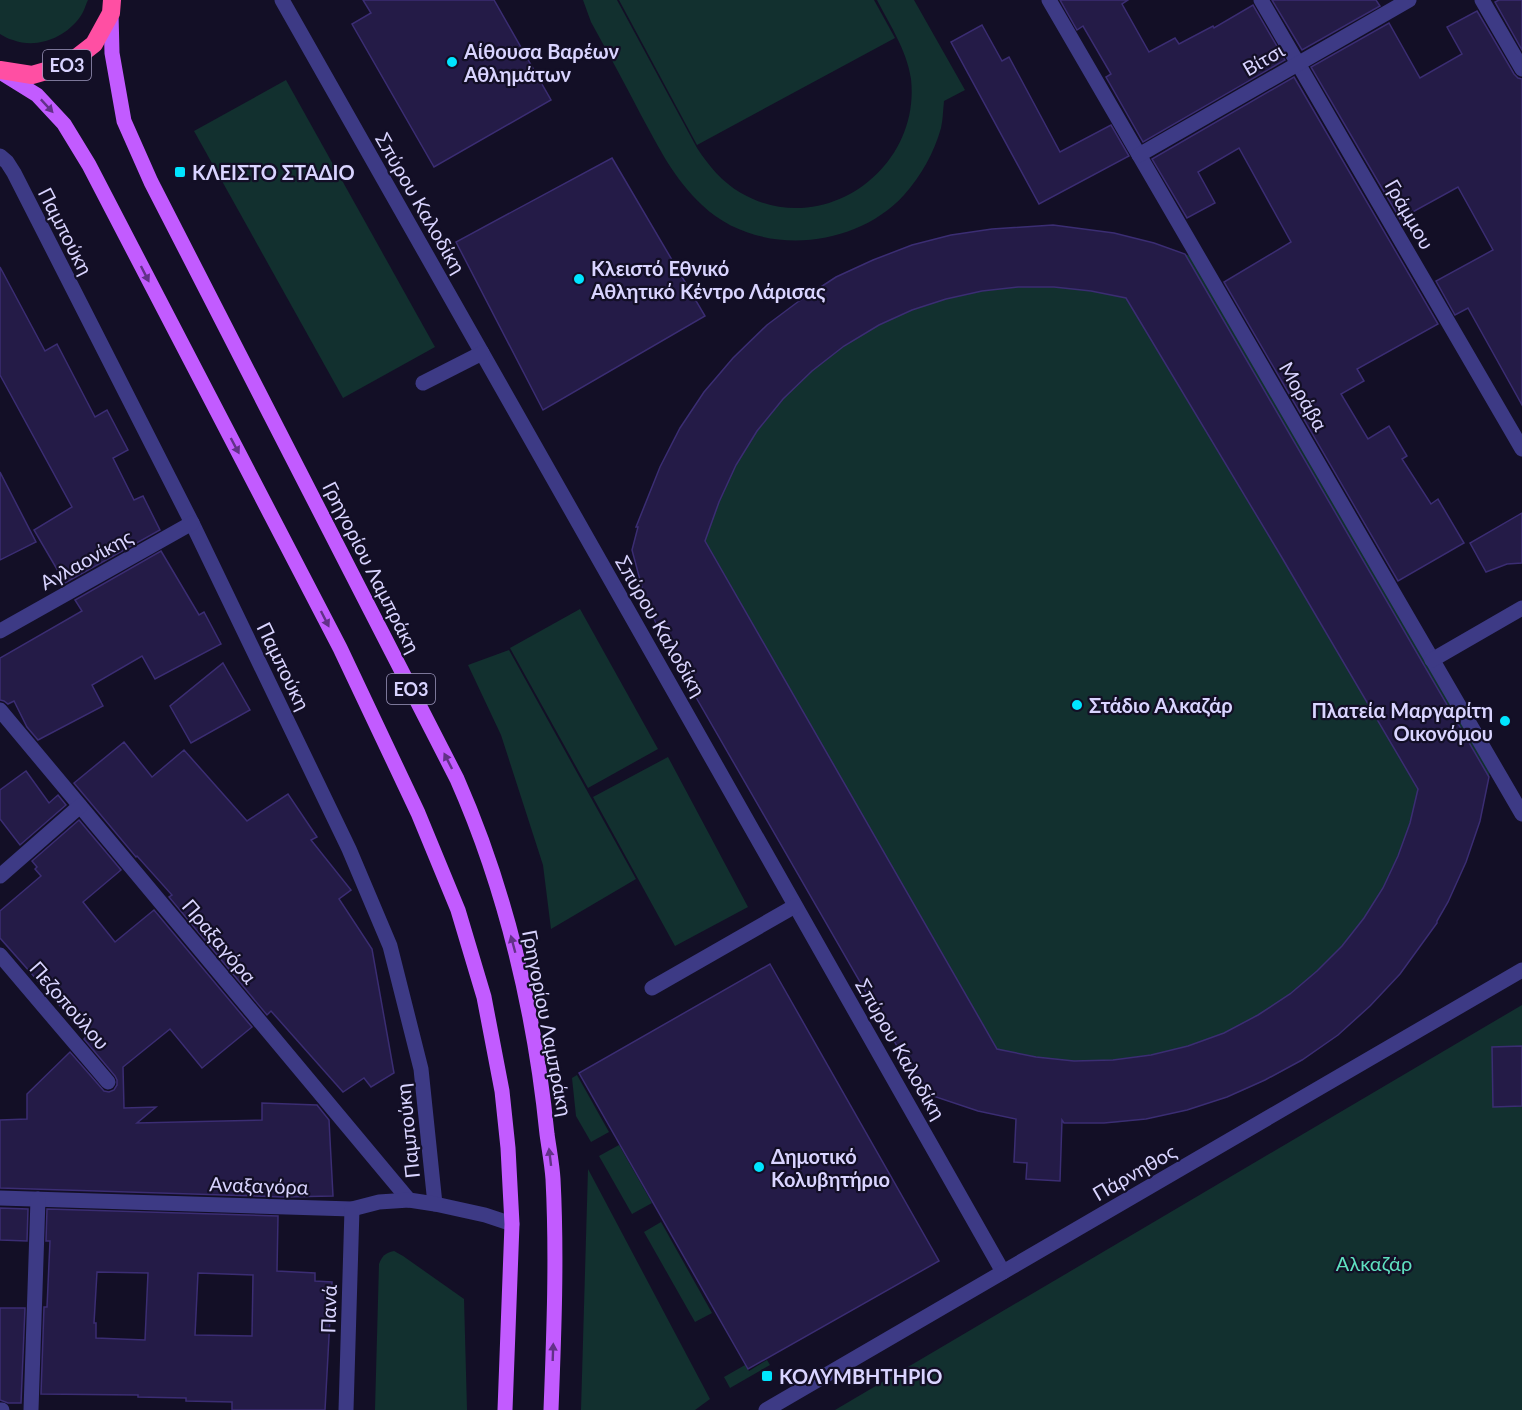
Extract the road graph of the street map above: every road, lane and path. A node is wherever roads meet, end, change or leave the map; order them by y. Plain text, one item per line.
1 (282, 0) edge
2 (1049, 0) edge
3 (1262, 0) edge
4 (1409, 0) edge
5 (1482, 0) edge
6 (112, 7) edge
7 (1298, 63) junction
8 (1522, 69) edge
9 (0, 71) edge
10 (1139, 155) junction
11 (0, 156) edge
12 (482, 353) junction
13 (423, 383) dead end
14 (1522, 448) edge
15 (192, 523) junction
16 (1522, 608) edge
17 (0, 631) edge
18 (1432, 660) junction
19 (0, 710) edge
20 (80, 806) junction
21 (1522, 814) edge
22 (0, 876) edge
23 (795, 906) junction
24 (0, 955) edge
25 (1522, 970) edge
26 (652, 988) dead end
27 (108, 1082) dead end
28 (0, 1197) edge
29 (38, 1199) junction
30 (409, 1200) junction
31 (435, 1204) junction
32 (352, 1209) junction
33 (512, 1224) junction
34 (1003, 1272) junction
35 (31, 1410) edge
36 (346, 1410) edge
37 (505, 1410) edge
38 (551, 1410) edge
39 (766, 1410) edge

1 - 12 street, Σπύρου Καλοδίκη
2 - 10 street, Μοράβα
3 - 7 street, Γράμμου
4 - 7 street, Βίτσι
5 - 8 street
6 - 9 highway, ΕΟ3
38 -> 6 main road, Γρηγορίου Λαμπράκη / ΕΟ3
7 - 10 street, Βίτσι
7 - 14 street, Γράμμου
9 -> 33 main road, ΕΟ3
10 - 18 street, Μοράβα
11 - 15 street, Παμπούκη
12 - 13 street
12 - 23 street, Σπύρου Καλοδίκη
15 - 17 street, Αγλαονίκης
15 - 31 street, Παμπούκη
16 - 18 street
18 - 21 street, Μοράβα
19 - 20 street, Πραξαγόρα
20 - 22 street
20 - 30 street, Πραξαγόρα
23 - 26 street
23 - 34 street, Σπύρου Καλοδίκη
24 - 27 street, Πεζοπούλου
25 - 34 street, Πάρνηθος
28 - 29 street, Αναξαγόρα
29 - 32 street, Αναξαγόρα
29 - 35 street
30 - 31 street, Αναξαγόρα
30 - 32 street, Αναξαγόρα
31 - 33 street, Αναξαγόρα
32 - 36 street, Πανά
33 - 37 main road, ΕΟ3
34 - 39 street, Πάρνηθος

